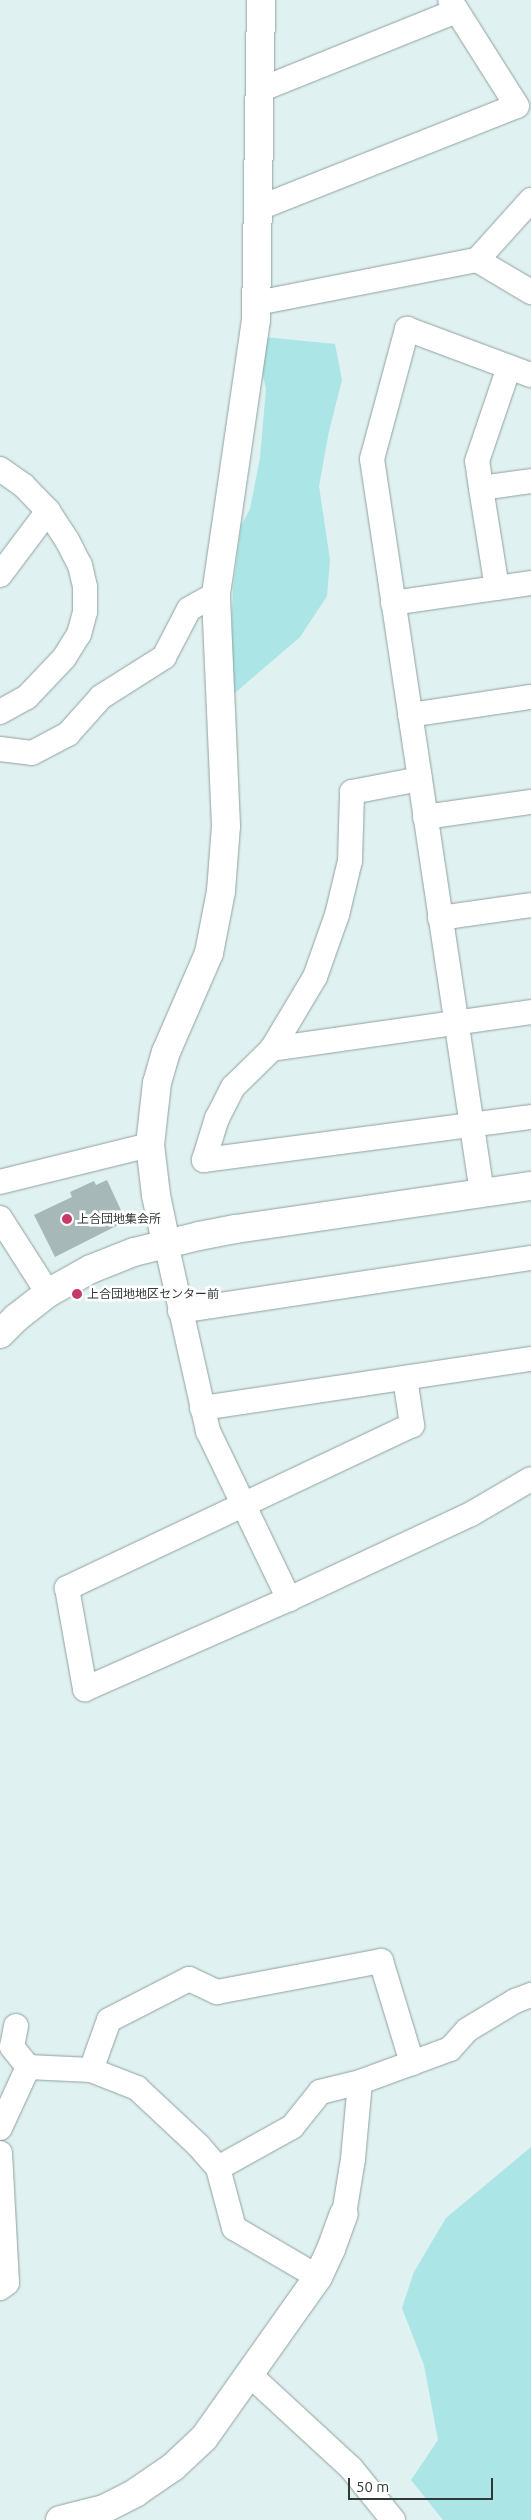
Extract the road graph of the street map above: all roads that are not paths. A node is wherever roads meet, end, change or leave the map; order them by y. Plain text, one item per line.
1 (261, 0) edge
2 (453, 5) edge
3 (260, 90) junction
4 (531, 200) edge
5 (259, 208) junction
6 (477, 260) junction
7 (531, 292) edge
8 (257, 303) junction
9 (520, 371) edge
10 (0, 469) edge
11 (531, 481) edge
12 (481, 488) junction
13 (48, 511) junction
14 (0, 575) edge
15 (531, 583) edge
16 (497, 588) junction
17 (216, 594) junction
18 (393, 603) junction
19 (531, 697) edge
20 (0, 712) edge
21 (410, 715) junction
22 (0, 749) edge
23 (420, 779) junction
24 (531, 802) edge
25 (426, 817) junction
26 (531, 905) edge
27 (440, 918) junction
28 (531, 1012) edge
29 (456, 1023) junction
30 (272, 1049) junction
31 (531, 1117) edge
32 (472, 1126) junction
33 (150, 1146) junction
34 (0, 1182) edge
35 (531, 1186) edge
36 (482, 1193) junction
37 (0, 1218) edge
38 (166, 1243) junction
39 (531, 1258) edge
40 (48, 1293) junction
41 (180, 1311) junction
42 (0, 1334) edge
43 (531, 1359) edge
44 (405, 1378) junction
45 (202, 1408) junction
46 (531, 1479) edge
47 (244, 1506) junction
48 (289, 1599) junction
49 (531, 1995) edge
50 (16, 2026) dead end
51 (412, 2063) junction
52 (28, 2067) junction
53 (91, 2070) junction
54 (360, 2082) junction
55 (0, 2128) edge
56 (0, 2154) edge
57 (218, 2168) junction
58 (344, 2214) joint
59 (318, 2276) junction
60 (0, 2288) edge
61 (249, 2374) junction
62 (60, 2520) edge
63 (393, 2520) edge

1 - 3 street
2 - 3 street
2 - 5 street
3 - 5 street
4 - 6 street
5 - 8 street
6 - 7 street
6 - 8 street
8 - 17 street
9 - 12 street
9 - 18 street
10 - 13 street
11 - 12 street
12 - 16 street
13 - 14 street
13 - 20 street
15 - 16 street
16 - 18 street
17 - 22 street
17 - 33 street
18 - 21 street
19 - 21 street
21 - 23 street
23 - 25 street
23 - 30 street
24 - 25 street
25 - 27 street
26 - 27 street
27 - 29 street
28 - 29 street
29 - 30 street
29 - 32 street
30 - 32 street
31 - 32 street
32 - 36 street
33 - 34 street
33 - 38 street
35 - 36 street
36 - 38 street
37 - 40 street
38 - 40 street
38 - 41 street
39 - 41 street
40 - 42 street
41 - 45 street
43 - 44 street
44 - 45 street
44 - 47 street
45 - 47 street
46 - 48 street
47 - 48 street
47 - 48 street
49 - 51 street
50 - 52 street
51 - 53 street
51 - 54 street
52 - 53 street
52 - 55 street
53 - 57 street
54 - 57 street
54 - 58 street
56 - 60 street
57 - 59 street
58 - 59 street
59 - 61 street
61 - 62 street
61 - 63 street

